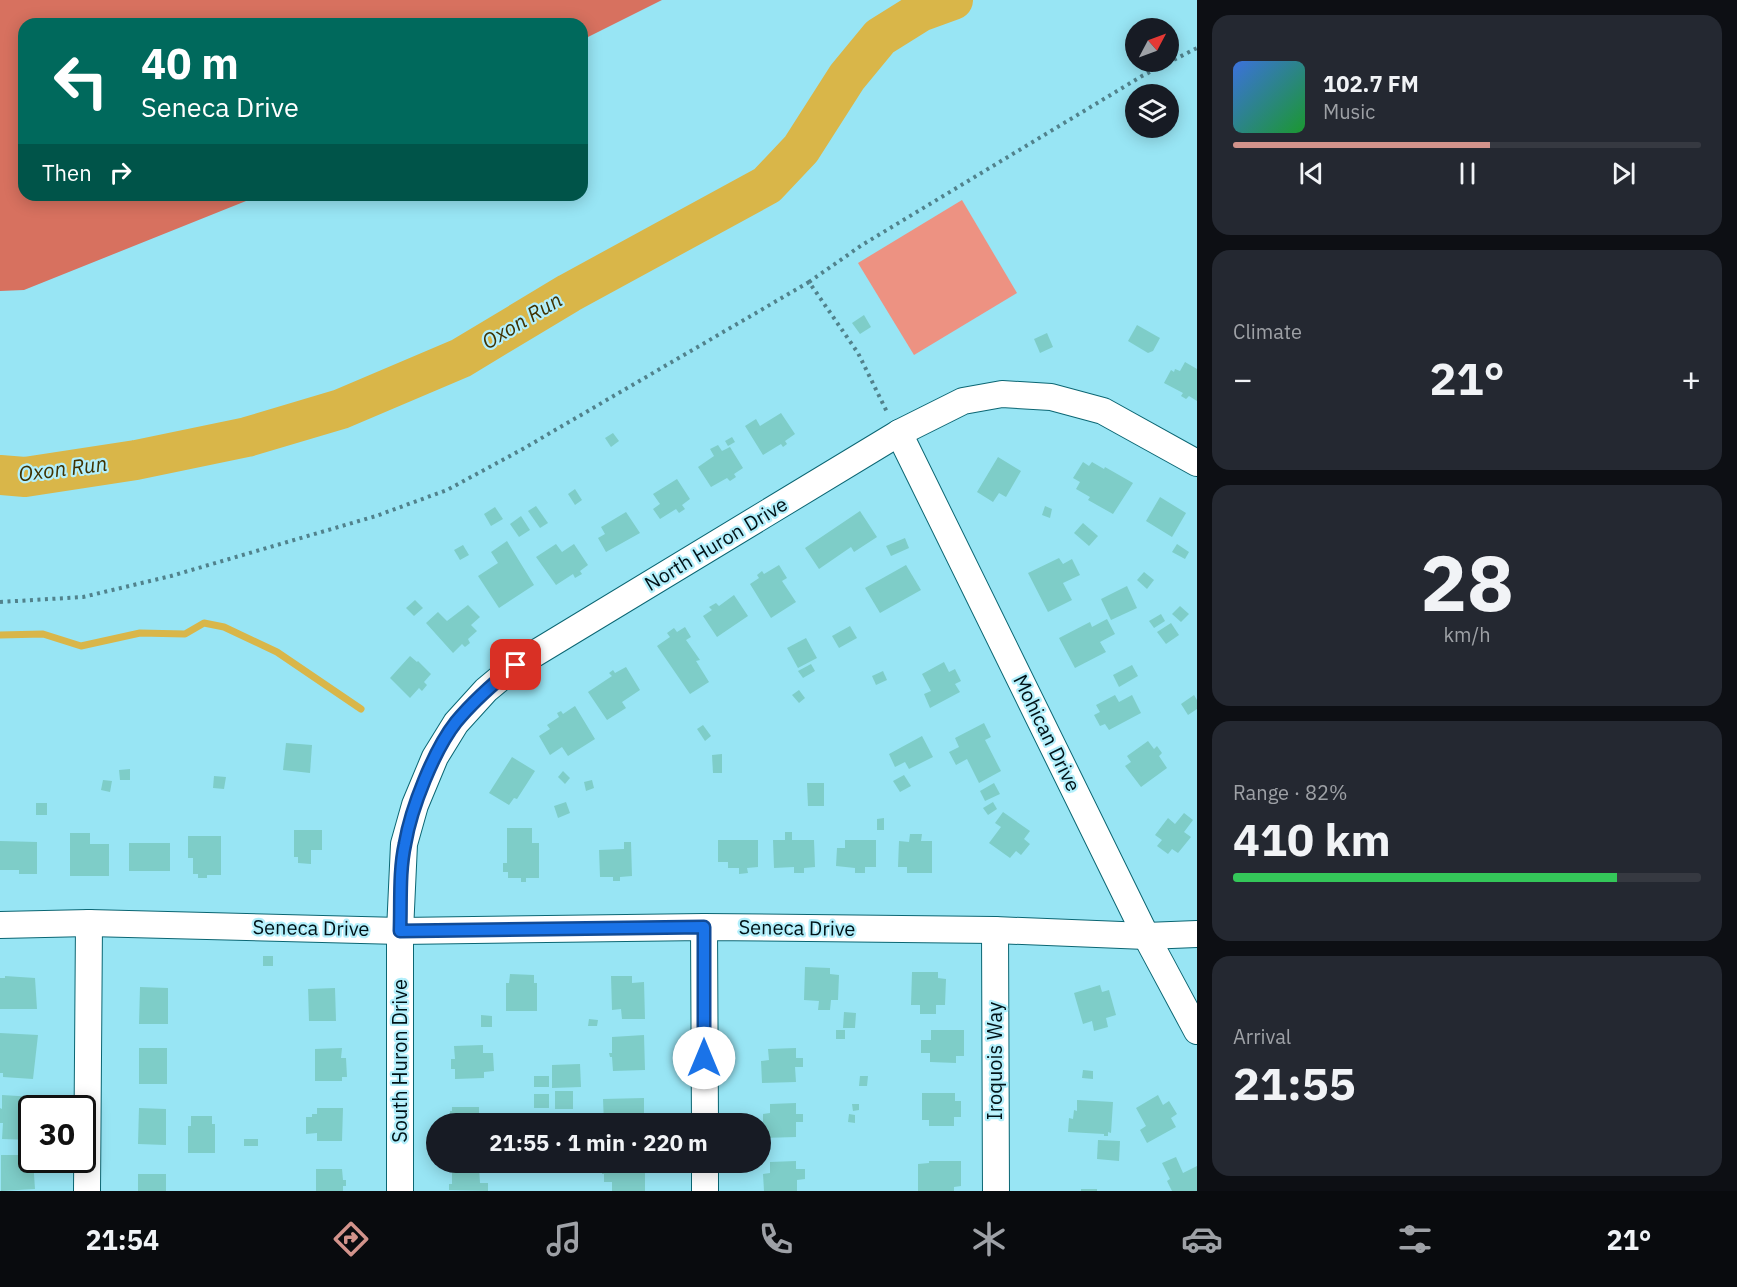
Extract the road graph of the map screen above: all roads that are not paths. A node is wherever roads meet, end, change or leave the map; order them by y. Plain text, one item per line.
1 (899, 433) junction
2 (1197, 463) edge
3 (89, 923) junction
4 (0, 925) edge
5 (704, 927) junction
6 (995, 930) junction
7 (400, 931) junction
8 (1197, 934) edge
9 (1146, 936) junction
10 (1197, 1031) edge
11 (705, 1113) edge
12 (705, 1173) edge
13 (87, 1191) edge
14 (400, 1191) edge
15 (705, 1191) edge
16 (996, 1191) edge

1 - 2 street, North Huron Drive
1 - 7 street, North Huron Drive
1 - 9 street, Mohican Drive
3 - 4 street, Seneca Drive
3 - 7 street, Seneca Drive
3 - 13 street
5 - 6 street, Seneca Drive
5 - 7 street, Seneca Drive
5 - 11 street
6 - 9 street, Seneca Drive
6 - 16 street, Iroquois Way
7 - 14 street, South Huron Drive
8 - 9 street, Seneca Drive
9 - 10 street, Mohican Drive
12 - 15 street

